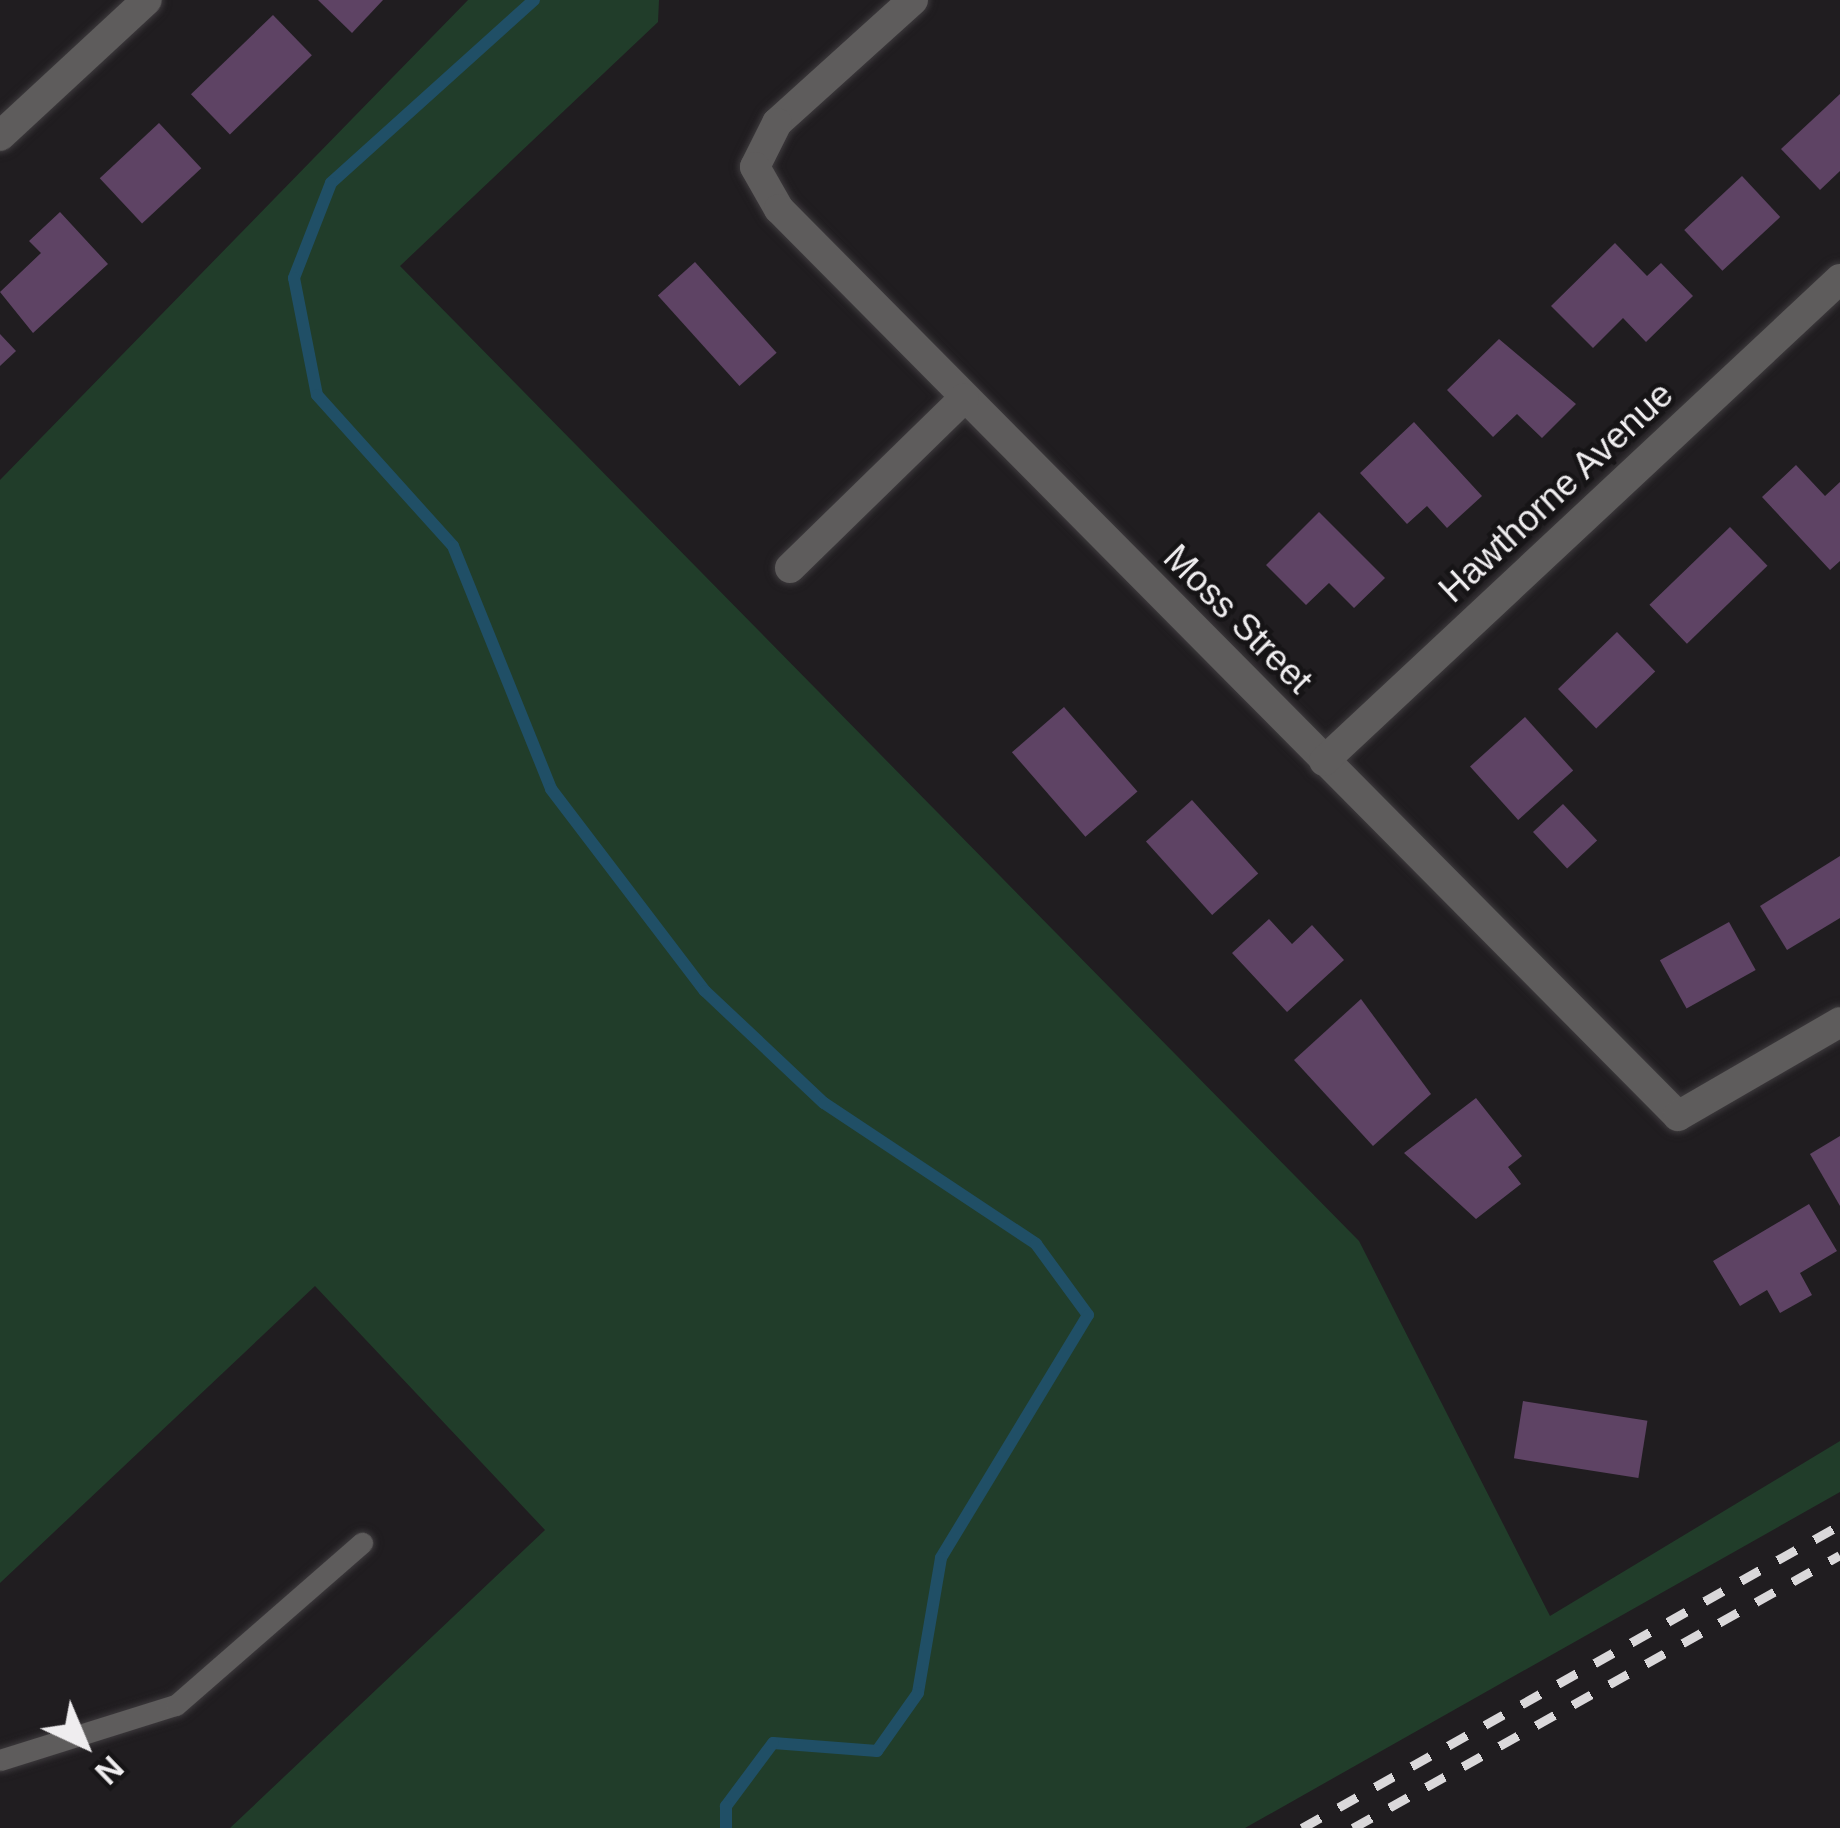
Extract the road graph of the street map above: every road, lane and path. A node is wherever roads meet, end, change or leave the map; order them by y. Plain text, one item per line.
1 (147, 0) edge
2 (913, 0) edge
3 (0, 136) edge
4 (1840, 279) edge
5 (964, 398) junction
6 (790, 568) dead end
7 (1324, 761) junction
8 (1840, 1022) edge
9 (362, 1544) dead end
10 (0, 1760) edge

1 - 3 street
2 - 5 street, Moss Street
4 - 7 street, Hawthorne Avenue
5 - 6 street
5 - 7 street, Moss Street
7 - 8 street, Moss Street
9 - 10 lane

